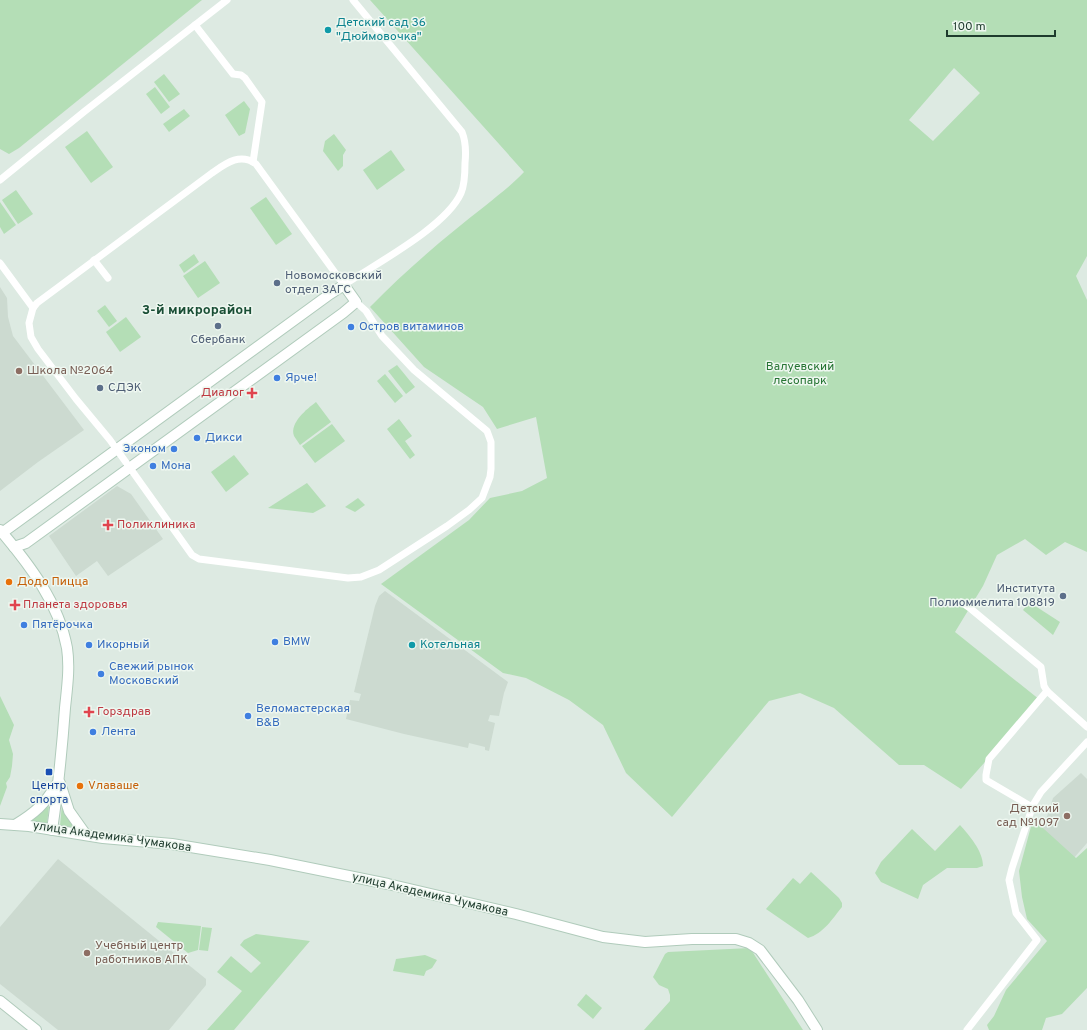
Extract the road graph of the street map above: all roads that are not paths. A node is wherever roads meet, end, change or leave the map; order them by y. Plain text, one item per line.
1 (227, 0) edge
2 (353, 0) edge
3 (195, 25) junction
4 (253, 162) junction
5 (0, 180) edge
6 (94, 260) junction
7 (0, 263) edge
8 (108, 278) dead end
9 (344, 285) junction
10 (356, 302) junction
11 (33, 308) junction
12 (116, 450) junction
13 (130, 468) junction
14 (1, 531) edge
15 (14, 546) junction
16 (961, 602) dead end
17 (1047, 691) junction
18 (1087, 727) edge
19 (1087, 742) edge
20 (59, 779) junction
21 (1032, 807) junction
22 (0, 824) edge
23 (15, 825) junction
24 (52, 830) junction
25 (86, 835) junction
26 (0, 1001) edge
27 (36, 1030) edge
28 (817, 1030) edge
29 (967, 1030) edge

1 - 3 street
2 - 9 street
3 - 4 street
3 - 5 street
4 - 6 street
4 - 9 street
6 - 8 street
6 - 11 street
7 - 11 street
9 - 10 street
9 - 12 street
10 - 13 street
10 - 13 street
11 - 12 street
12 - 13 street
12 - 14 street
13 - 15 street
14 - 15 street
15 - 20 street
16 - 17 street
17 - 18 street
17 - 21 street
19 - 21 street
20 - 23 street
20 - 24 street
20 - 25 street
21 - 29 street
22 - 23 street, улица Академика Чумакова
23 - 24 street, улица Академика Чумакова
24 - 25 street, улица Академика Чумакова
25 - 28 street, улица Академика Чумакова
26 - 27 street

